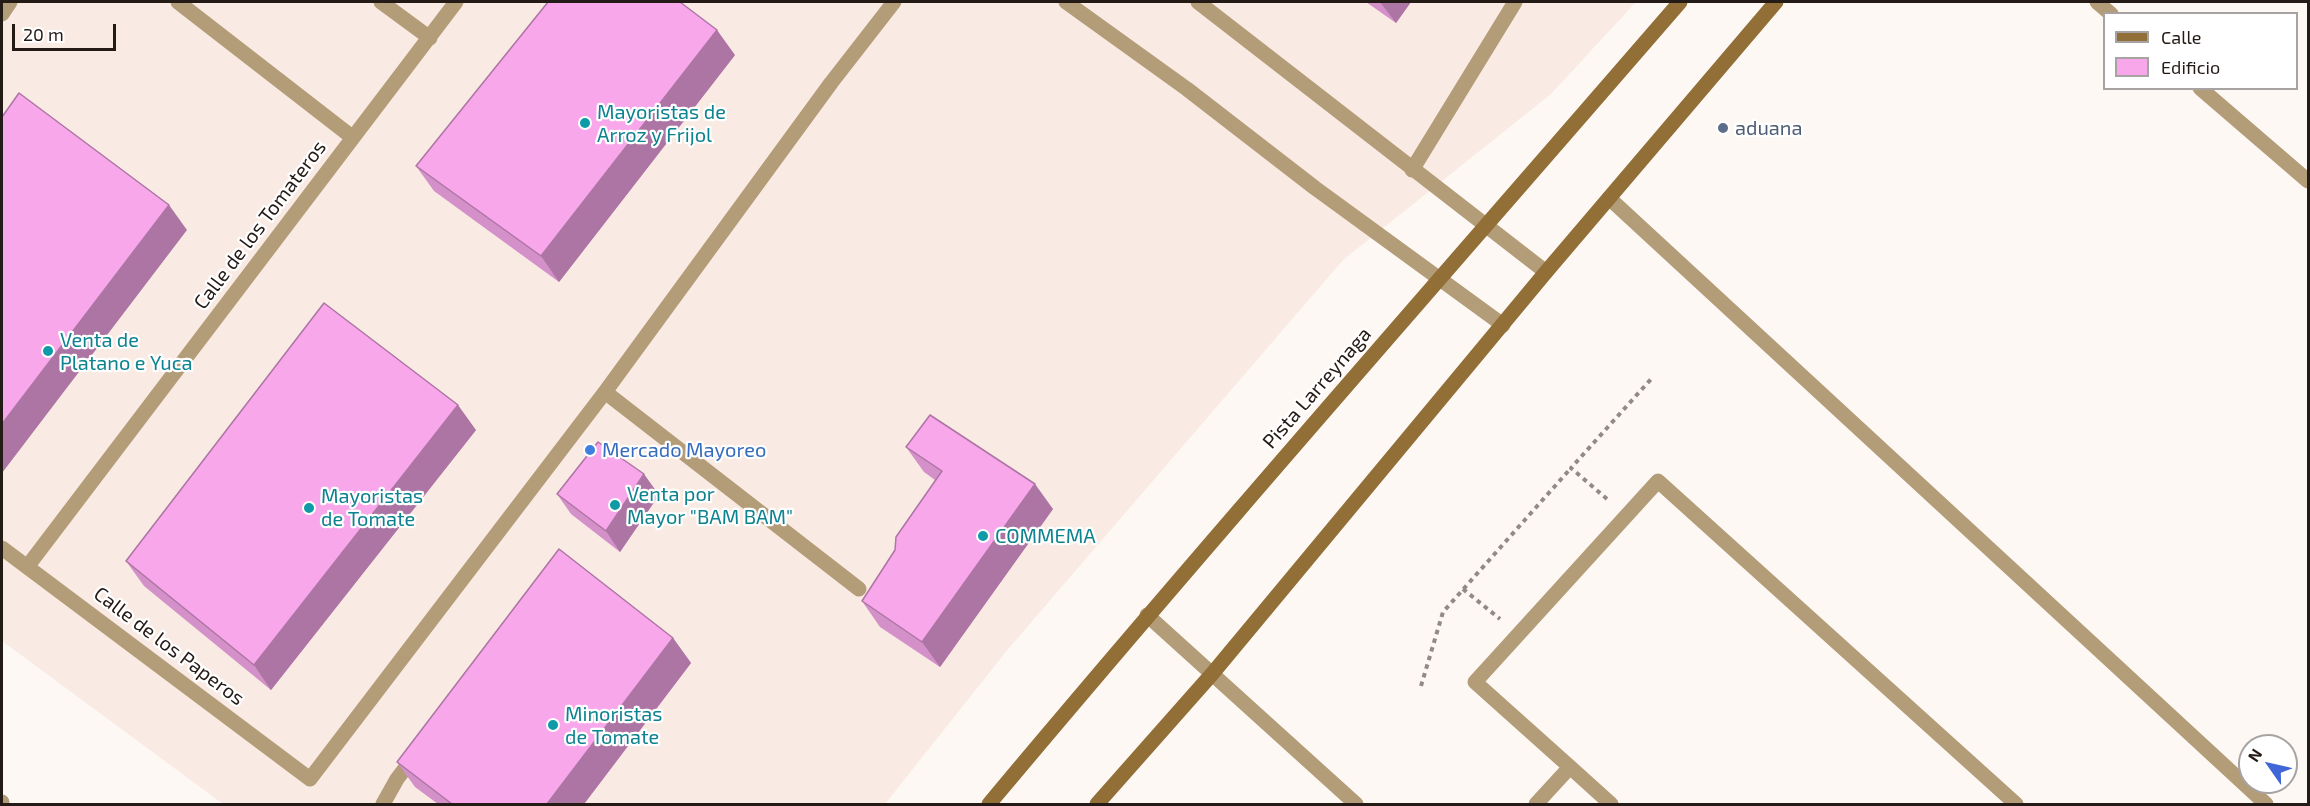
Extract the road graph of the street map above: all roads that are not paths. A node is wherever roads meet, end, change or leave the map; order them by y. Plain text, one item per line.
1 (10, 2) edge
2 (178, 2) edge
3 (381, 2) edge
4 (456, 2) edge
5 (894, 2) edge
6 (1066, 2) edge
7 (1198, 2) edge
8 (1515, 2) edge
9 (1680, 2) edge
10 (1776, 2) edge
11 (2097, 2) edge
12 (2109, 12) edge
13 (2, 14) edge
14 (430, 38) junction
15 (2202, 90) edge
16 (352, 138) junction
17 (1412, 170) junction
18 (2308, 181) edge
19 (1609, 198) junction
20 (1486, 226) junction
21 (1545, 272) junction
22 (1441, 279) junction
23 (1503, 326) junction
24 (605, 392) junction
25 (2, 548) edge
26 (27, 567) junction
27 (859, 589) dead end
28 (1147, 615) junction
29 (1212, 674) junction
30 (426, 742) edge
31 (1569, 767) junction
32 (383, 804) edge
33 (989, 804) edge
34 (1097, 804) edge
35 (1356, 804) edge
36 (1536, 804) edge
37 (1611, 804) edge
38 (2016, 804) edge
39 (2266, 804) edge

1 - 13 lane
2 - 16 lane, Calle de los Tomateros
3 - 14 lane
4 - 14 lane, Calle de los Tomateros
5 - 24 lane
6 - 22 lane
7 - 17 lane
8 - 17 lane
9 - 20 main road, Pista Larreynaga
10 - 19 main road
11 - 12 lane
14 - 16 lane, Calle de los Tomateros
15 - 18 lane
16 - 26 lane, Calle de los Tomateros
17 - 20 lane
19 - 21 main road
19 - 39 lane
20 - 21 lane
20 - 22 main road, Pista Larreynaga
21 - 23 main road
22 - 23 lane
22 - 28 main road, Pista Larreynaga
23 - 29 main road
24 - 26 lane, Calle de los Paperos
24 - 27 lane
25 - 26 lane, Calle de los Paperos
28 - 29 lane
28 - 33 main road, Pista Larreynaga
29 - 34 main road
29 - 35 lane
30 - 32 lane
31 - 36 lane
31 - 37 lane
31 - 38 lane

